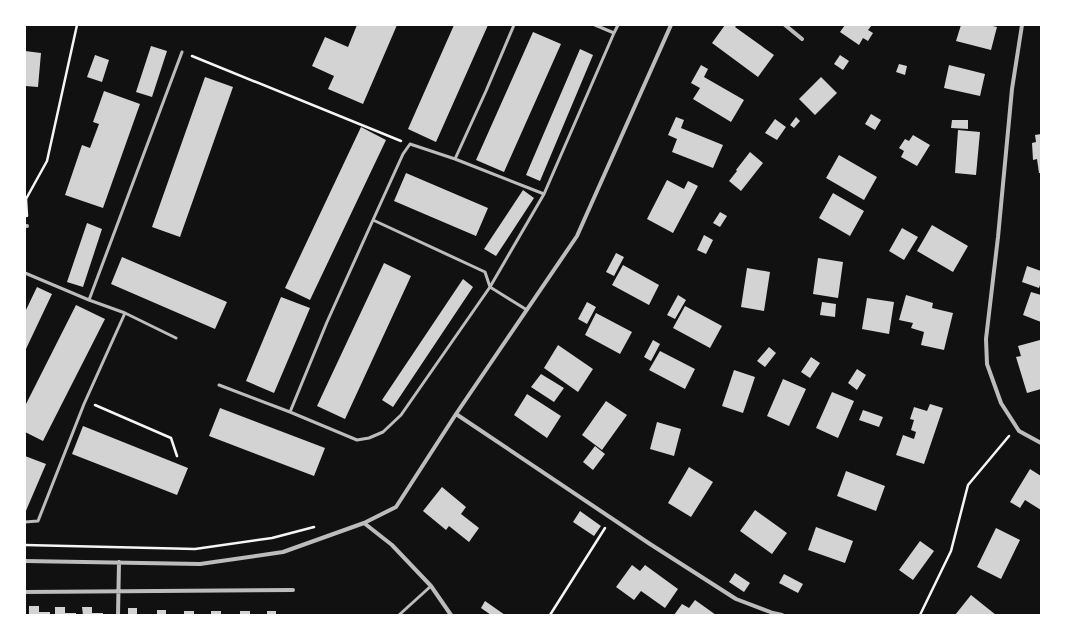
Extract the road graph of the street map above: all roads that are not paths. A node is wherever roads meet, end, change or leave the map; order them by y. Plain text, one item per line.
1 (514, 25) edge
2 (595, 25) edge
3 (618, 25) edge
4 (671, 25) edge
5 (785, 25) edge
6 (1022, 25) edge
7 (614, 33) junction
8 (802, 39) dead end
9 (182, 52) road end
10 (455, 159) junction
11 (544, 194) junction
12 (373, 220) junction
13 (25, 273) edge
14 (490, 287) junction
15 (89, 300) junction
16 (527, 310) junction
17 (125, 314) junction
18 (176, 338) dead end
19 (219, 385) dead end
20 (290, 412) junction
21 (456, 414) junction
22 (1041, 443) edge
23 (25, 522) edge
24 (364, 523) junction
25 (25, 561) edge
26 (119, 562) junction
27 (431, 586) junction
28 (293, 590) dead end
29 (118, 591) junction
30 (25, 592) edge
31 (118, 615) edge
32 (399, 615) edge
33 (452, 615) edge
34 (782, 615) edge

1 - 10 lane
2 - 7 lane
3 - 7 lane
4 - 16 street
5 - 8 street
6 - 22 street
7 - 11 lane
9 - 15 lane
10 - 11 lane
10 - 12 lane
11 - 14 lane
12 - 14 lane
12 - 20 lane
13 - 15 lane
14 - 16 lane
14 - 20 lane
15 - 17 lane
16 - 21 street
17 - 18 lane
17 - 23 lane
19 - 20 lane
21 - 24 street
21 - 34 street
24 - 26 street
24 - 27 street
25 - 26 street
26 - 29 street
27 - 32 lane
27 - 33 street
28 - 29 street
29 - 30 street
29 - 31 street

